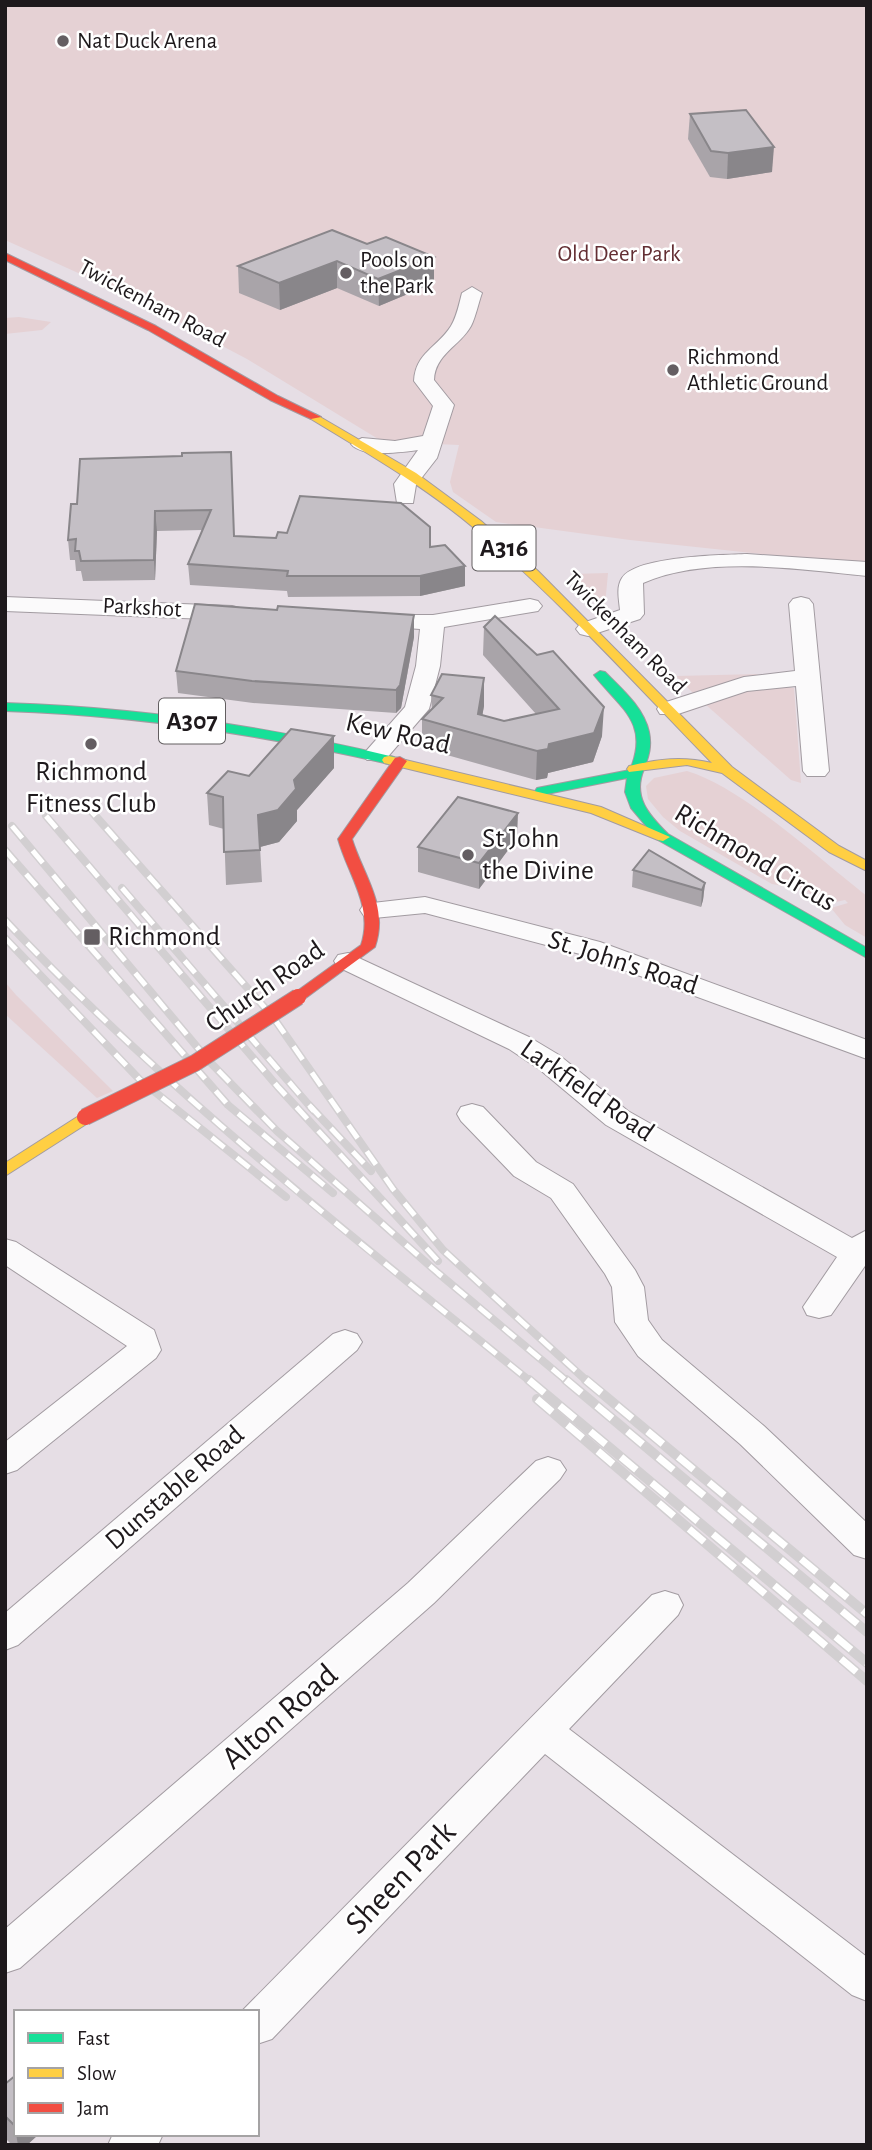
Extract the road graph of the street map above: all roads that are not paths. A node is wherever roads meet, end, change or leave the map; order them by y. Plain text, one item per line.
1 (5, 256) edge
2 (472, 293) dead end
3 (432, 441) junction
4 (354, 449) junction
5 (412, 475) junction
6 (384, 482) dead end
7 (410, 501) joint
8 (867, 569) edge
9 (511, 588) dead end
10 (5, 604) edge
11 (801, 604) dead end
12 (534, 610) joint
13 (255, 614) edge
14 (347, 619) edge
15 (433, 622) junction
16 (588, 629) junction
17 (591, 666) dead end
18 (807, 677) junction
19 (5, 707) edge
20 (669, 709) junction
21 (388, 758) junction
22 (727, 770) junction
23 (634, 771) junction
24 (816, 771) dead end
25 (527, 794) junction
26 (783, 809) junction
27 (663, 837) junction
28 (834, 849) junction
29 (867, 857) edge
30 (867, 867) edge
31 (867, 885) edge
32 (374, 910) junction
33 (866, 953) edge
34 (348, 961) junction
35 (864, 1043) edge
36 (472, 1114) dead end
37 (5, 1171) edge
38 (861, 1247) edge
39 (5, 1250) edge
40 (820, 1307) dead end
41 (345, 1342) dead end
42 (5, 1461) edge
43 (548, 1470) dead end
44 (867, 1545) edge
45 (666, 1605) dead end
46 (5, 1635) edge
47 (544, 1731) junction
48 (5, 1955) edge
49 (867, 1982) edge
50 (259, 2023) edge

1 - 4 main road, Twickenham Road / A316
2 - 3 street
3 - 4 street
3 - 5 street
4 - 5 main road, Twickenham Road / A316
5 - 7 street
5 - 16 main road, Twickenham Road / A316
6 - 7 main road
8 - 16 street
9 - 12 main road, Twickenham Road / A316
10 - 13 street, Parkshot
11 - 18 street
12 - 15 street
14 - 15 street
15 - 21 street
16 - 20 main road, Twickenham Road / A316
17 - 23 main road, Twickenham Road
18 - 20 street
18 - 24 street
19 - 21 main road, Kew Road / A307
20 - 22 main road, Twickenham Road / A316
21 - 25 main road, Kew Road / A307
21 - 32 main road
22 - 23 main road, Richmond Circus / A316
22 - 26 main road, Richmond Circus / A316
23 - 25 main road, A307
23 - 27 main road, Richmond Circus
25 - 27 main road, A307
26 - 28 main road, Richmond Circus / A316
26 - 29 main road
27 - 33 main road, Richmond Circus
28 - 30 main road, Richmond Circus / A316
28 - 31 main road, Richmond Circus / A316
32 - 34 main road, Church Road
32 - 35 street, St. John's Road
34 - 37 main road, Church Road, bridge
34 - 38 street, Larkfield Road
36 - 44 street
38 - 40 street, Larkfield Road
39 - 42 street
41 - 46 street, Dunstable Road
43 - 48 street, Alton Road
45 - 47 street, Sheen Park
47 - 49 street
47 - 50 street, Sheen Park

